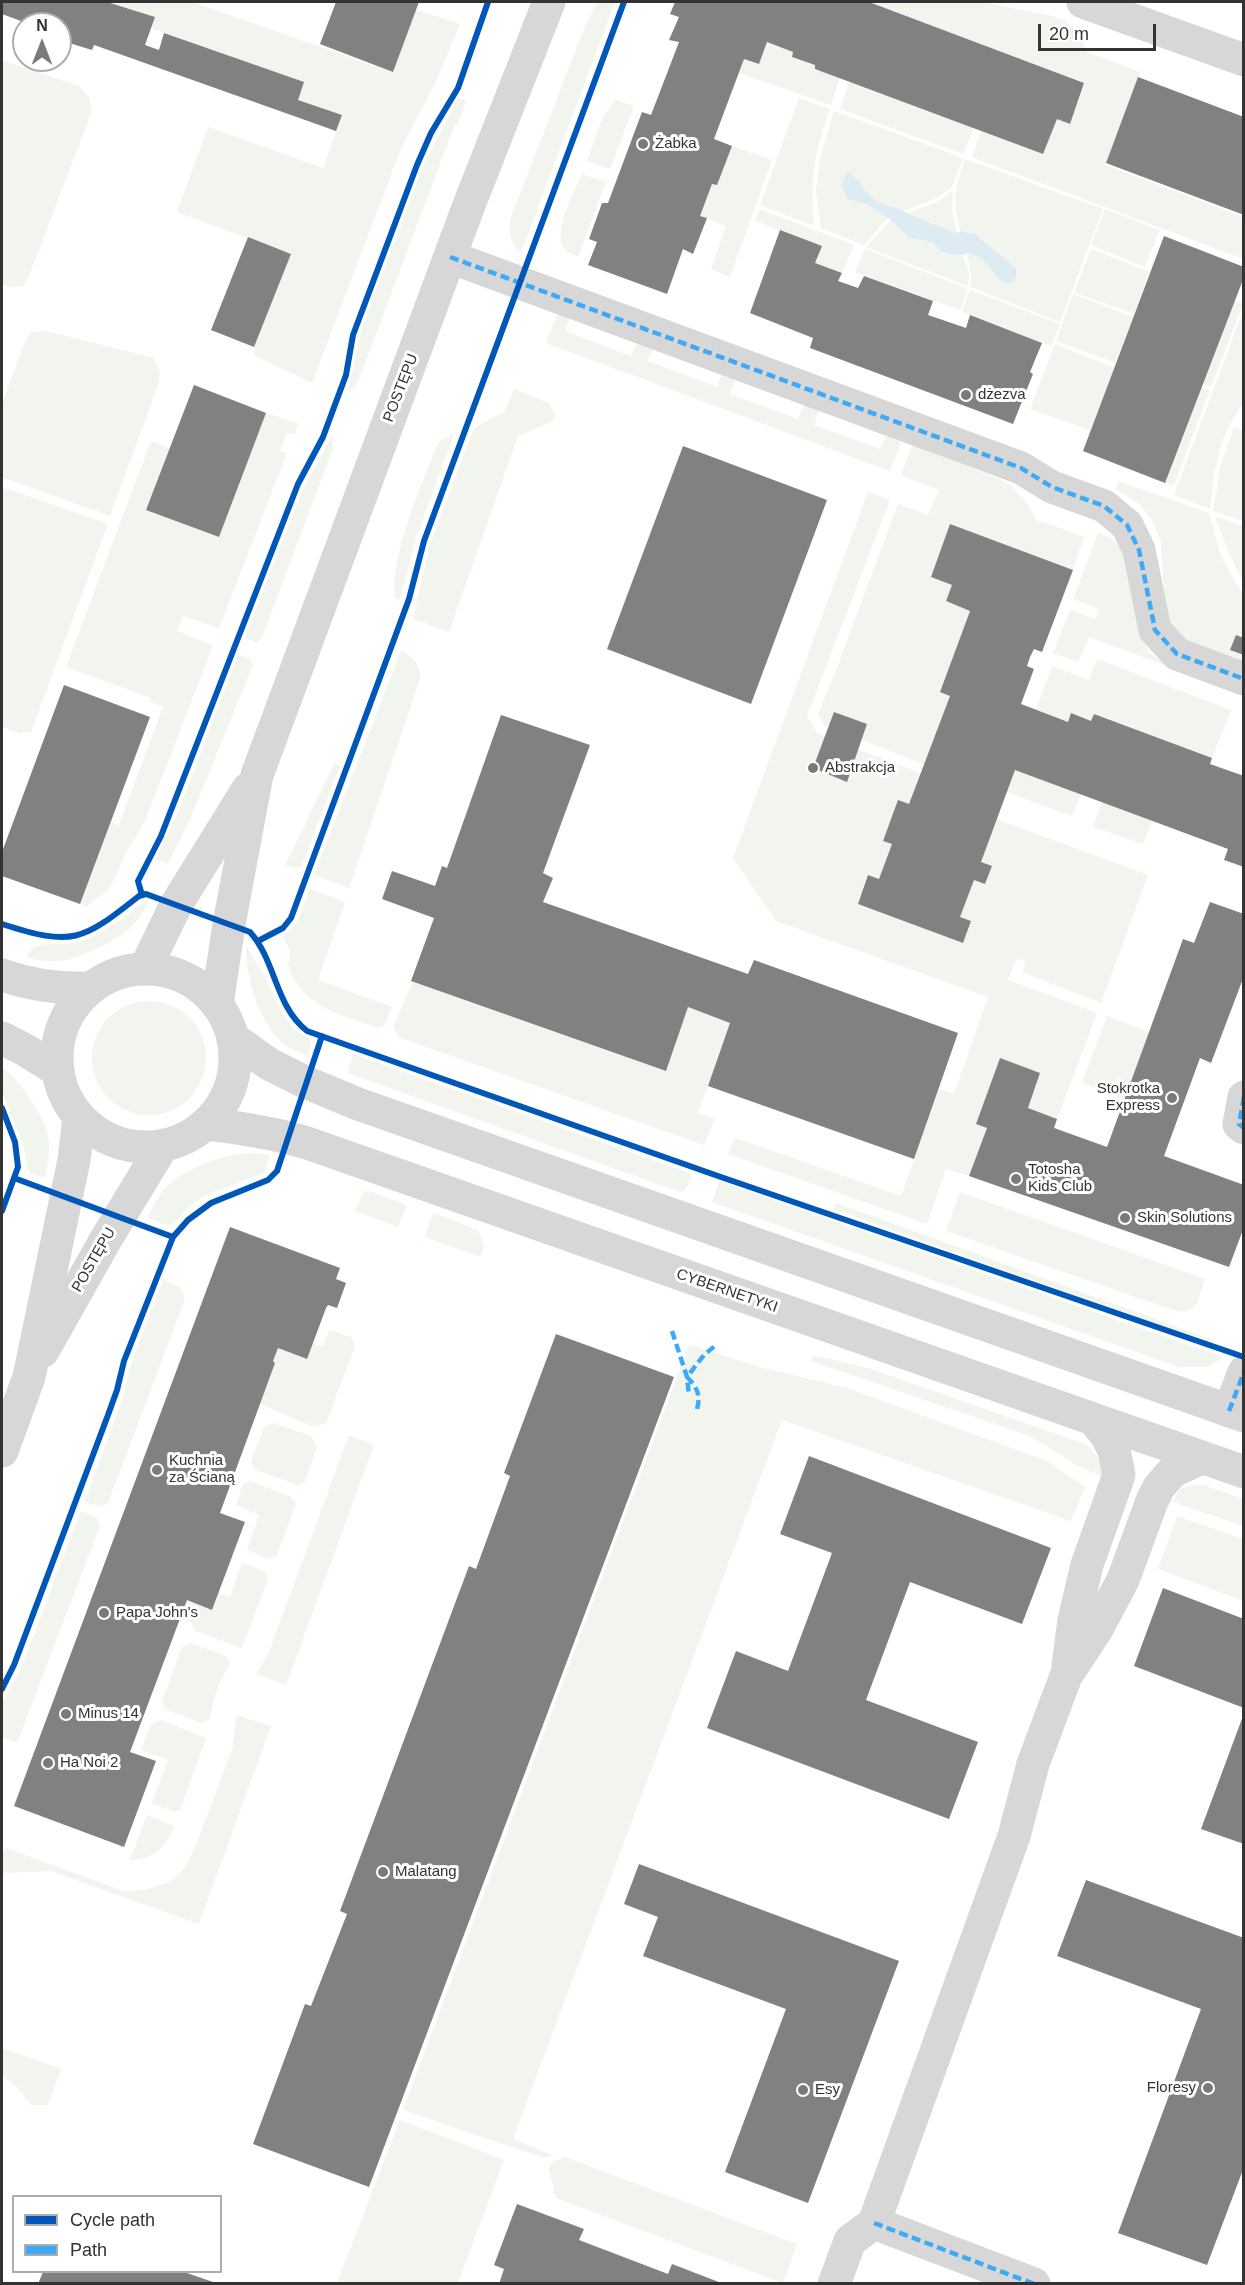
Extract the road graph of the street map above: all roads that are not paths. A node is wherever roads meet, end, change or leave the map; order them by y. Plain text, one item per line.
1 (1083, 2) edge
2 (548, 8) edge
3 (1244, 60) edge
4 (450, 257) junction
5 (1244, 679) edge
6 (257, 775) junction
7 (145, 969) junction
8 (2, 975) edge
9 (89, 988) junction
10 (217, 1004) junction
11 (2, 1038) edge
12 (234, 1039) junction
13 (57, 1070) junction
14 (1244, 1097) edge
15 (79, 1118) junction
16 (206, 1124) junction
17 (1244, 1128) edge
18 (163, 1145) junction
19 (1244, 1372) edge
20 (29, 1377) junction
21 (1236, 1413) edge
22 (1095, 1421) junction
23 (2, 1451) edge
24 (1202, 1458) junction
25 (1244, 1472) edge
26 (1066, 1676) junction
27 (874, 2223) junction
28 (834, 2283) edge
29 (1034, 2283) edge

1 - 3 street
2 - 4 street, POSTĘPU
4 - 5 street
4 - 6 street, POSTĘPU
6 - 7 street, POSTĘPU
6 - 10 street, POSTĘPU
7 - 9 street
7 - 10 street
8 - 9 street
9 - 13 street
10 - 12 street
11 - 13 street
12 - 16 street
12 - 21 street
13 - 15 street
14 - 17 street
15 - 18 street
15 - 20 street, POSTĘPU
16 - 18 street
16 - 22 street, CYBERNETYKI
18 - 20 street, POSTĘPU
19 - 21 street
20 - 23 street, POSTĘPU
22 - 24 street, CYBERNETYKI
22 - 26 street
24 - 25 street, CYBERNETYKI
24 - 26 street
26 - 27 street
27 - 28 street
27 - 29 street

